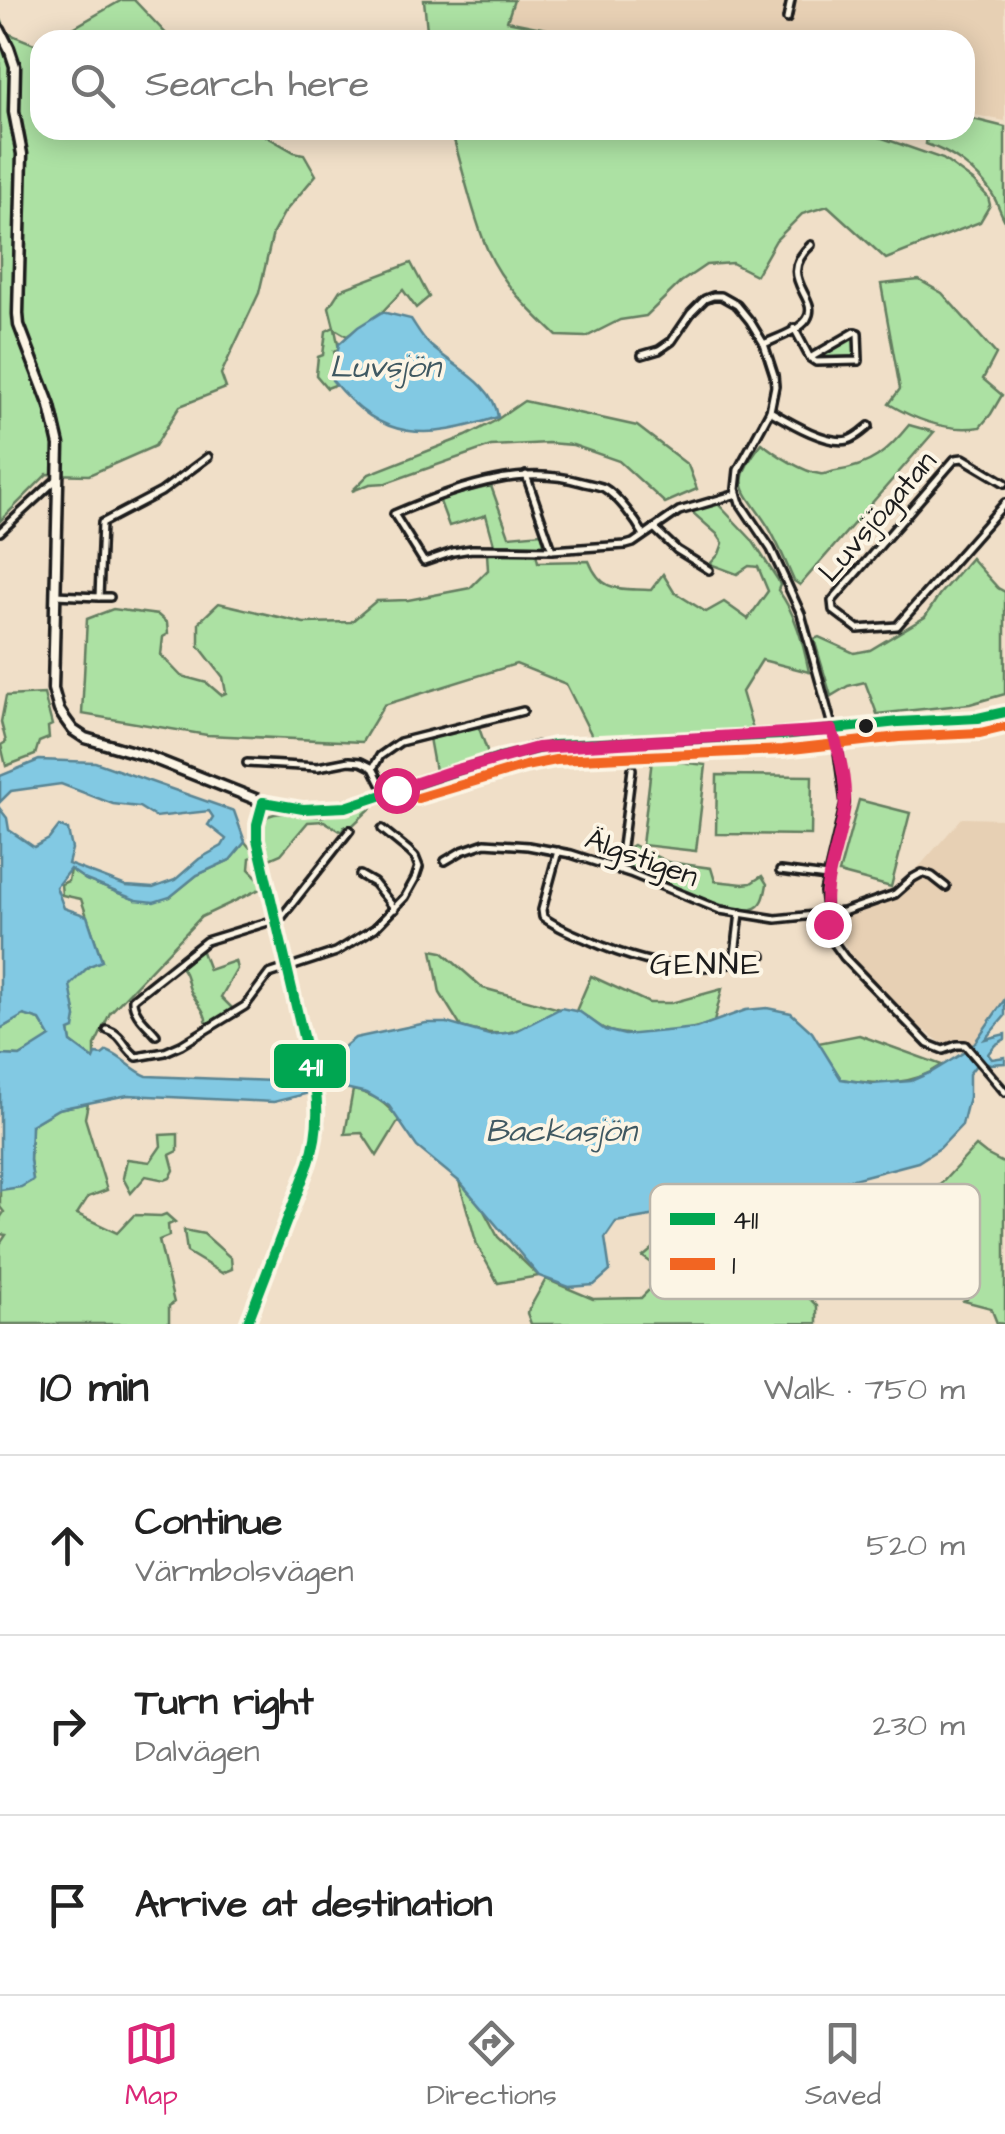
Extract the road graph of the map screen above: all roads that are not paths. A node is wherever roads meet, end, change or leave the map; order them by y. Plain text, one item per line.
1 (791, 0) edge
2 (788, 18) dead end
3 (0, 30) edge
4 (810, 245) dead end
5 (794, 328) junction
6 (764, 344) junction
7 (642, 355) dead end
8 (810, 358) junction
9 (770, 412) junction
10 (869, 426) dead end
11 (208, 457) dead end
12 (526, 475) junction
13 (59, 477) junction
14 (1005, 483) edge
15 (737, 494) junction
16 (1005, 503) edge
17 (654, 528) junction
18 (0, 532) edge
19 (644, 535) junction
20 (552, 550) junction
21 (709, 570) dead end
22 (55, 596) junction
23 (99, 597) junction
24 (110, 597) dead end
25 (523, 711) dead end
26 (1005, 712) edge
27 (832, 730) junction
28 (247, 763) dead end
29 (372, 768) junction
30 (632, 769) dead end
31 (386, 794) junction
32 (262, 802) junction
33 (382, 829) dead end
34 (350, 830) dead end
35 (558, 852) junction
36 (445, 860) dead end
37 (619, 870) junction
38 (780, 871) dead end
39 (360, 875) dead end
40 (828, 877) junction
41 (946, 887) dead end
42 (394, 909) junction
43 (740, 914) junction
44 (826, 914) junction
45 (277, 920) junction
46 (762, 956) dead end
47 (734, 963) junction
48 (288, 967) junction
49 (107, 1030) dead end
50 (156, 1035) dead end
51 (1005, 1092) edge
52 (247, 1324) edge

1 - 2 street
3 - 13 street
4 - 5 street
5 - 6 street
5 - 8 street
6 - 7 street
6 - 9 street
8 - 8 street
9 - 10 street
9 - 15 street
11 - 23 street
12 - 19 street
12 - 20 street
12 - 20 street
13 - 18 street
13 - 22 street
14 - 16 street, Luvsjögatan
15 - 17 street
15 - 27 street
17 - 19 street
17 - 21 street
19 - 20 street
22 - 23 street
22 - 32 street
23 - 24 street
25 - 29 street
26 - 27 street
27 - 31 street
27 - 40 street
28 - 29 street
29 - 31 street
30 - 37 street
31 - 32 street
32 - 45 street
33 - 42 street
34 - 45 street
35 - 36 street, Älgstigen
35 - 37 street, Älgstigen
35 - 47 street
37 - 43 street, Älgstigen
38 - 40 street
39 - 42 street
40 - 44 street
41 - 44 street, Älgstigen
42 - 48 street
43 - 44 street, Älgstigen
43 - 47 street
44 - 51 street
45 - 48 street
45 - 50 street
46 - 47 street
48 - 49 street
48 - 52 street

